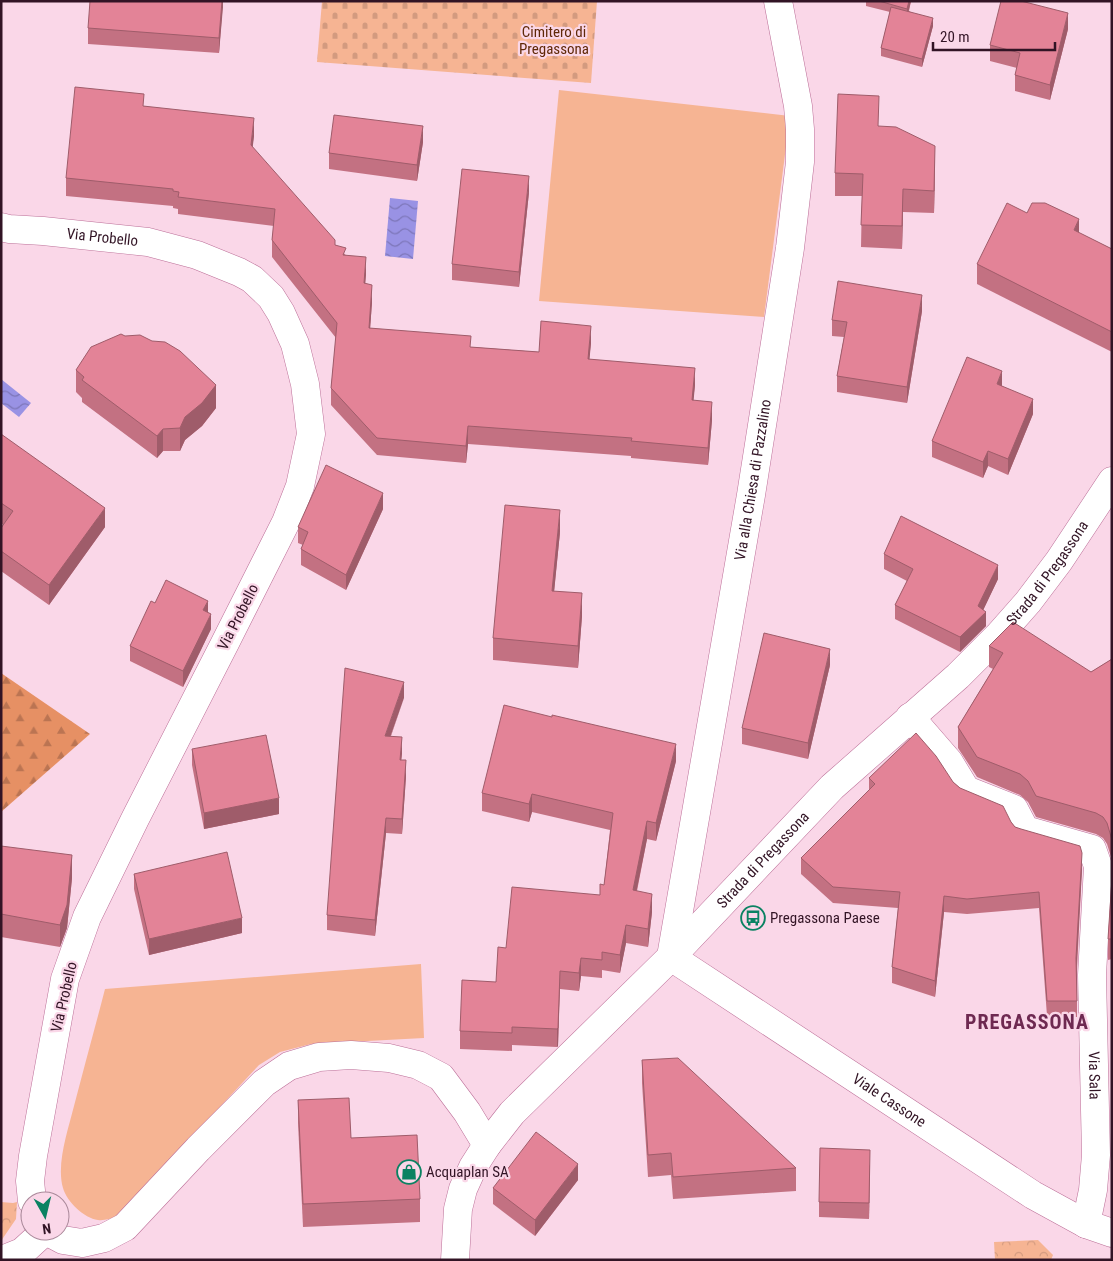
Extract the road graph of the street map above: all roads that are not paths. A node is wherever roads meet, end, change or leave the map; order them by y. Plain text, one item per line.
1 (778, 1) edge
2 (1, 227) edge
3 (1112, 481) edge
4 (910, 717) junction
5 (1105, 868) edge
6 (671, 957) junction
7 (488, 1144) junction
8 (31, 1191) edge
9 (1086, 1224) junction
10 (1112, 1233) edge
11 (34, 1241) edge
12 (70, 1241) edge
13 (2, 1260) edge
14 (455, 1260) edge

1 - 6 street, Via alla Chiesa di Pazzalino
2 - 8 street, Via Probello
3 - 4 street, Strada di Pregassona
4 - 5 street, Via Sala
4 - 6 street, Strada di Pregassona
5 - 9 street, Via Sala
6 - 7 street, Strada di Pregassona
6 - 9 street, Viale Cassone
7 - 12 street
7 - 14 street, Strada di Pregassona
9 - 10 street, Viale Cassone
11 - 13 street

